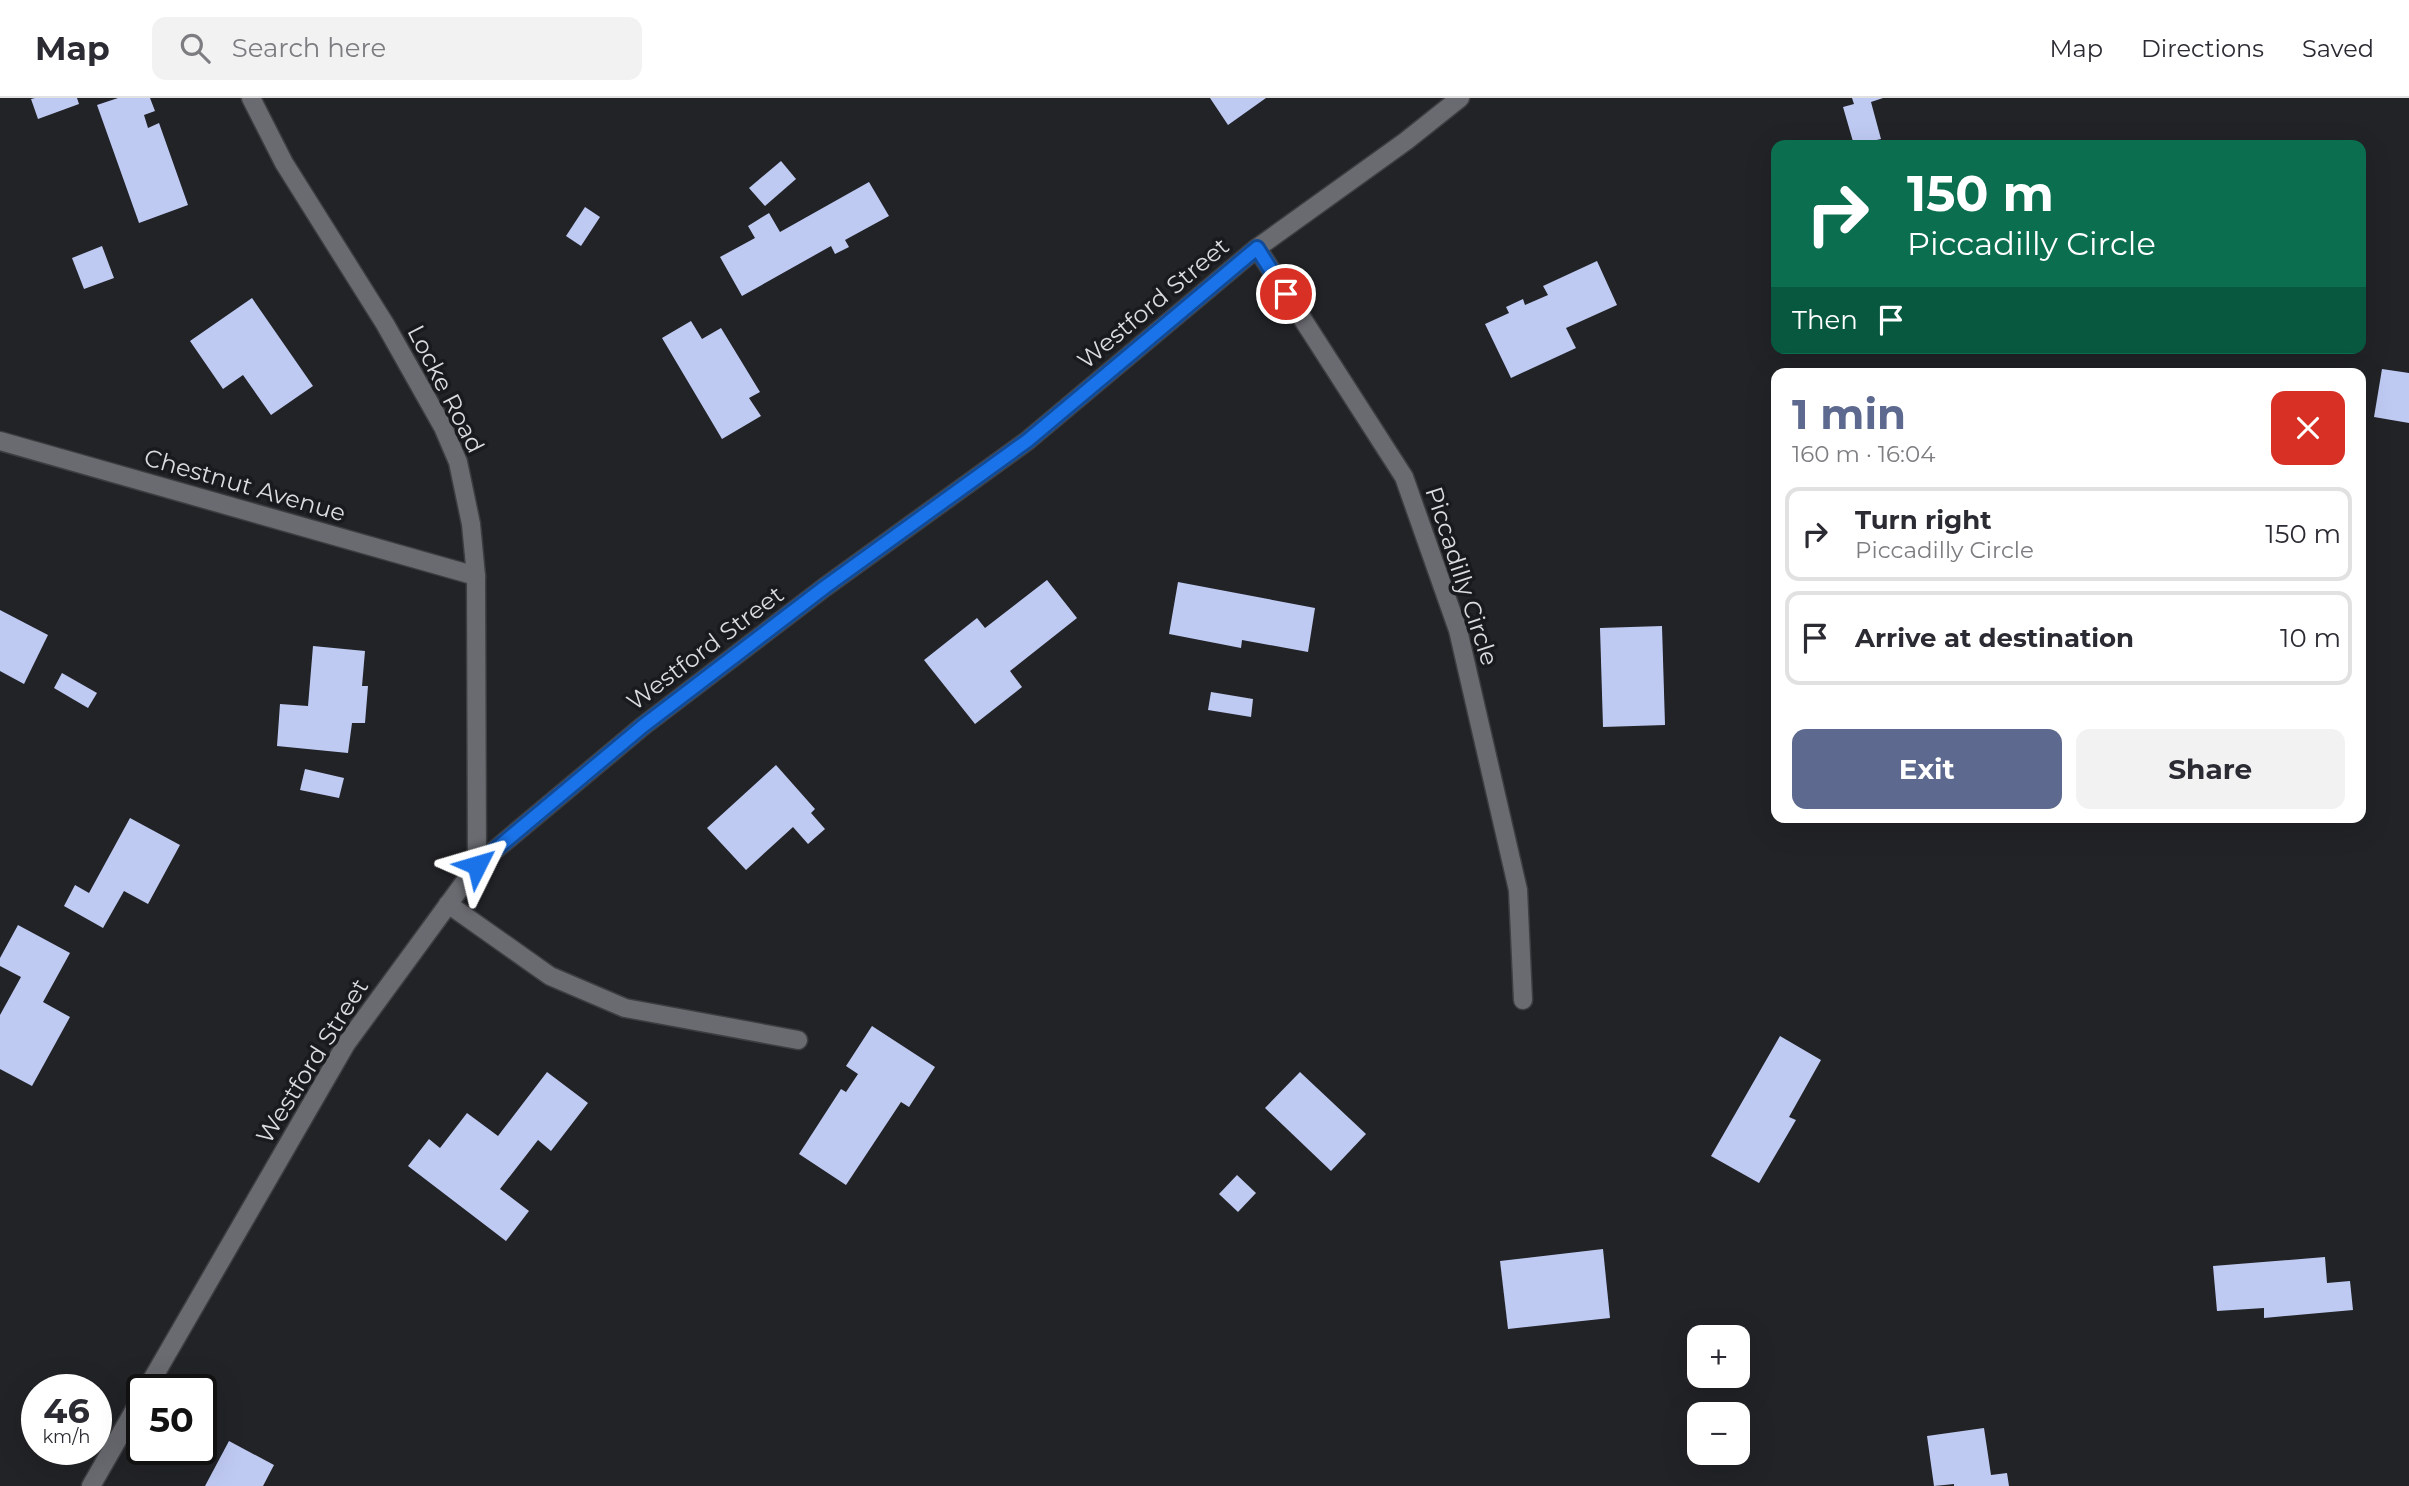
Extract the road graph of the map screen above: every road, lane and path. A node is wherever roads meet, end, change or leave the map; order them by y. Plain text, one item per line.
1 (251, 98) edge
2 (1460, 98) edge
3 (1257, 248) junction
4 (0, 441) edge
5 (476, 576) junction
6 (477, 865) junction
7 (448, 904) junction
8 (1523, 1000) dead end
9 (798, 1040) dead end
10 (155, 1374) edge
11 (126, 1425) edge
12 (91, 1486) edge

1 - 5 street, Locke Road
2 - 3 street, Westford Street
3 - 6 street, Westford Street
3 - 8 street, Piccadilly Circle
4 - 5 street, Chestnut Avenue
5 - 6 street, Locke Road
6 - 7 street, Westford Street
7 - 9 street
7 - 10 street, Westford Street
11 - 12 street

